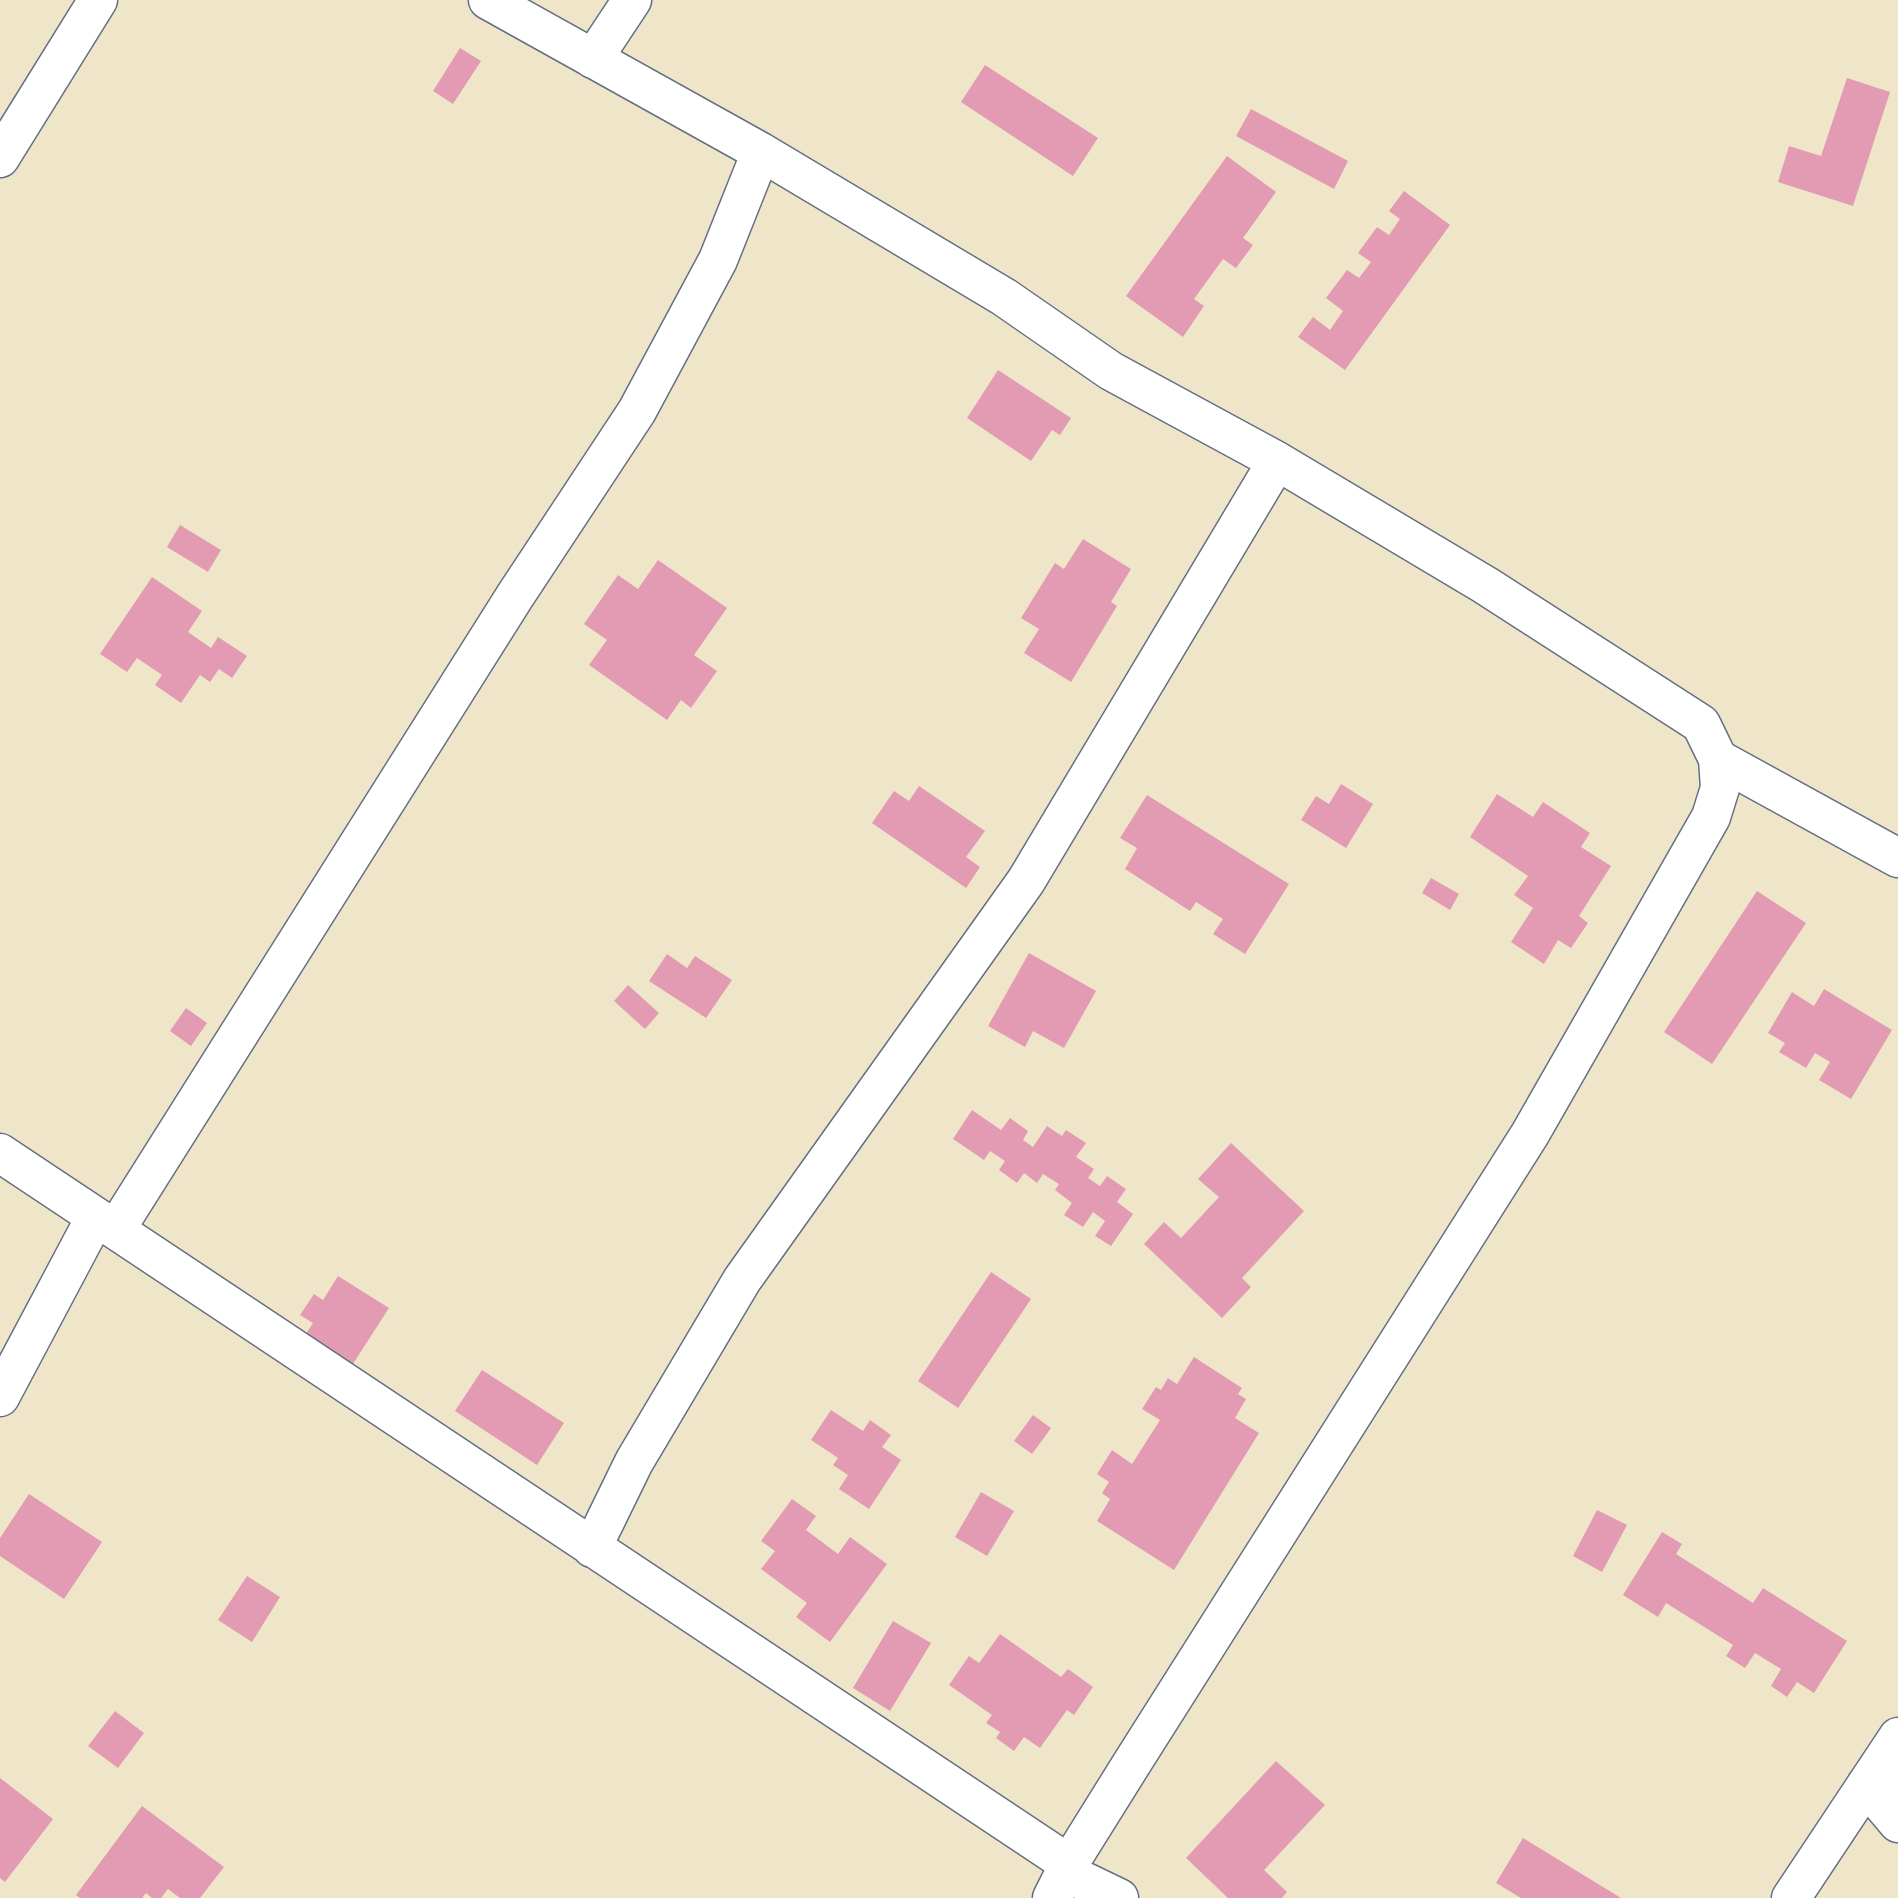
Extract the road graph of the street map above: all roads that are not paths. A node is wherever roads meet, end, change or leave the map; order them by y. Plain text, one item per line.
1 (98, 0) edge
2 (488, 0) edge
3 (632, 0) edge
4 (593, 60) junction
5 (761, 152) junction
6 (0, 158) edge
7 (1277, 461) junction
8 (1718, 758) junction
9 (1898, 858) edge
10 (0, 1153) edge
11 (106, 1223) junction
12 (0, 1397) edge
13 (592, 1548) junction
14 (1898, 1737) edge
15 (1882, 1787) edge
16 (1898, 1823) edge
17 (1062, 1878) edge
18 (1119, 1898) edge
19 (1791, 1898) edge

1 - 6 street
2 - 4 street
3 - 4 street
4 - 5 street
5 - 7 street
5 - 11 street
7 - 8 street
7 - 13 street
8 - 9 street
8 - 17 street
10 - 11 street
11 - 12 street
11 - 13 street
13 - 17 street
14 - 15 street
15 - 16 street
15 - 19 street
17 - 18 street

